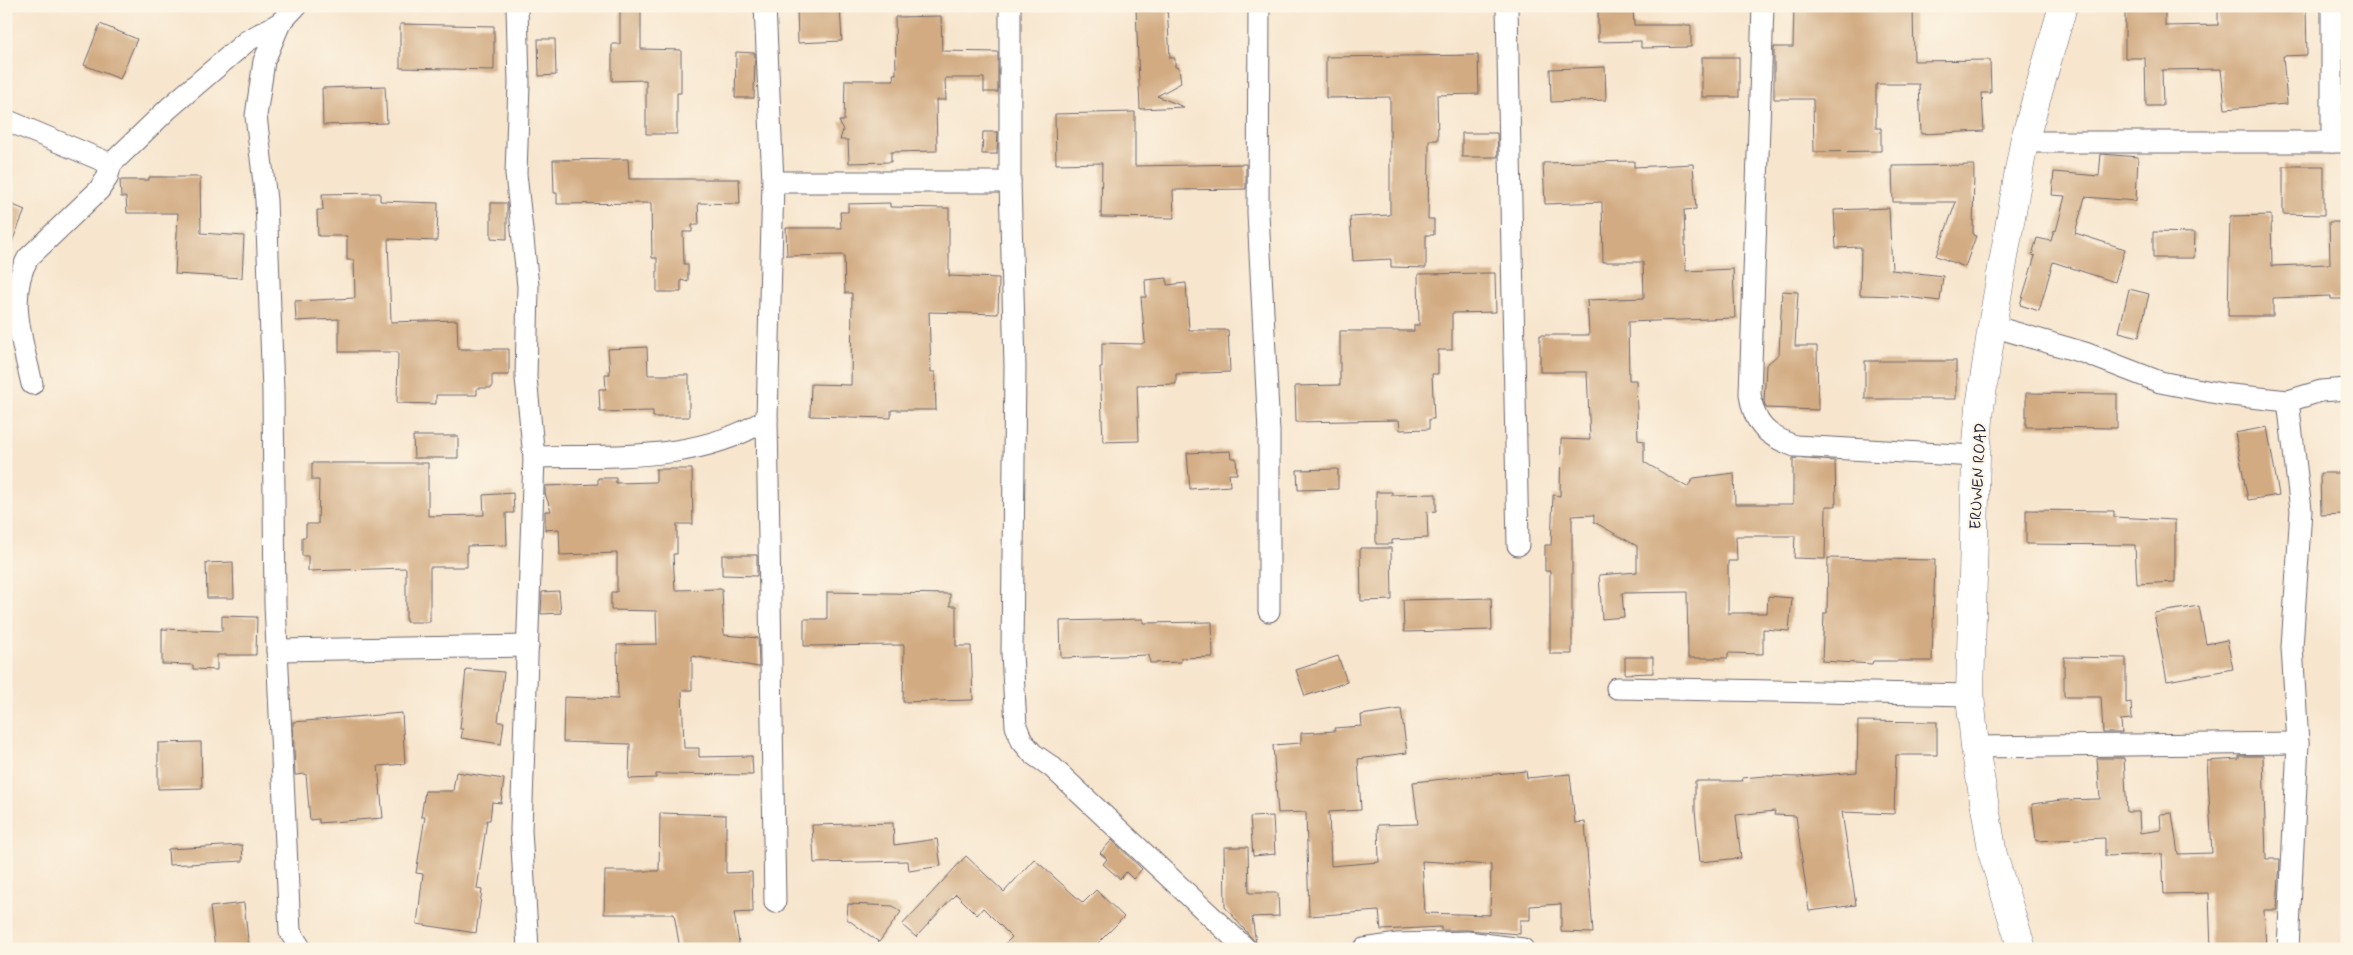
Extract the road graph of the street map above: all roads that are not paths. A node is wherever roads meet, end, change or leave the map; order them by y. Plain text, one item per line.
1 (296, 6) edge
2 (517, 6) edge
3 (765, 6) edge
4 (1010, 6) edge
5 (1259, 6) edge
6 (1507, 6) edge
7 (1763, 6) edge
8 (2063, 6) edge
9 (2332, 6) edge
10 (280, 24) junction
11 (6, 120) edge
12 (2024, 142) junction
13 (2339, 142) edge
14 (111, 164) junction
15 (773, 182) junction
16 (1010, 182) junction
17 (1992, 326) junction
18 (32, 384) dead end
19 (2347, 389) edge
20 (2288, 401) junction
21 (766, 419) junction
22 (534, 456) junction
23 (1976, 456) junction
24 (1518, 545) dead end
25 (1269, 612) dead end
26 (528, 646) junction
27 (277, 650) junction
28 (1617, 688) dead end
29 (1970, 696) junction
30 (2298, 743) junction
31 (1975, 747) junction
32 (775, 902) dead end
33 (301, 949) edge
34 (528, 949) edge
35 (1246, 949) edge
36 (1364, 949) edge
37 (1523, 949) edge
38 (2022, 949) edge
39 (2288, 949) edge

1 - 10 street
2 - 22 street
3 - 15 street
4 - 16 street
5 - 25 street
6 - 24 street
7 - 23 street
8 - 12 street, ERUWEN ROAD
9 - 13 street
10 - 14 street
10 - 27 street
11 - 14 street
12 - 13 street
12 - 17 street, ERUWEN ROAD
14 - 18 street
15 - 16 street
15 - 21 street
16 - 35 street
17 - 20 street
17 - 23 street, ERUWEN ROAD
19 - 20 street
20 - 30 street
21 - 22 street
21 - 32 street
22 - 26 street
23 - 29 street, ERUWEN ROAD
26 - 27 street
26 - 34 street
27 - 33 street
28 - 29 street
29 - 31 street, ERUWEN ROAD
30 - 31 street
30 - 39 street
31 - 38 street, ERUWEN ROAD
36 - 37 street

